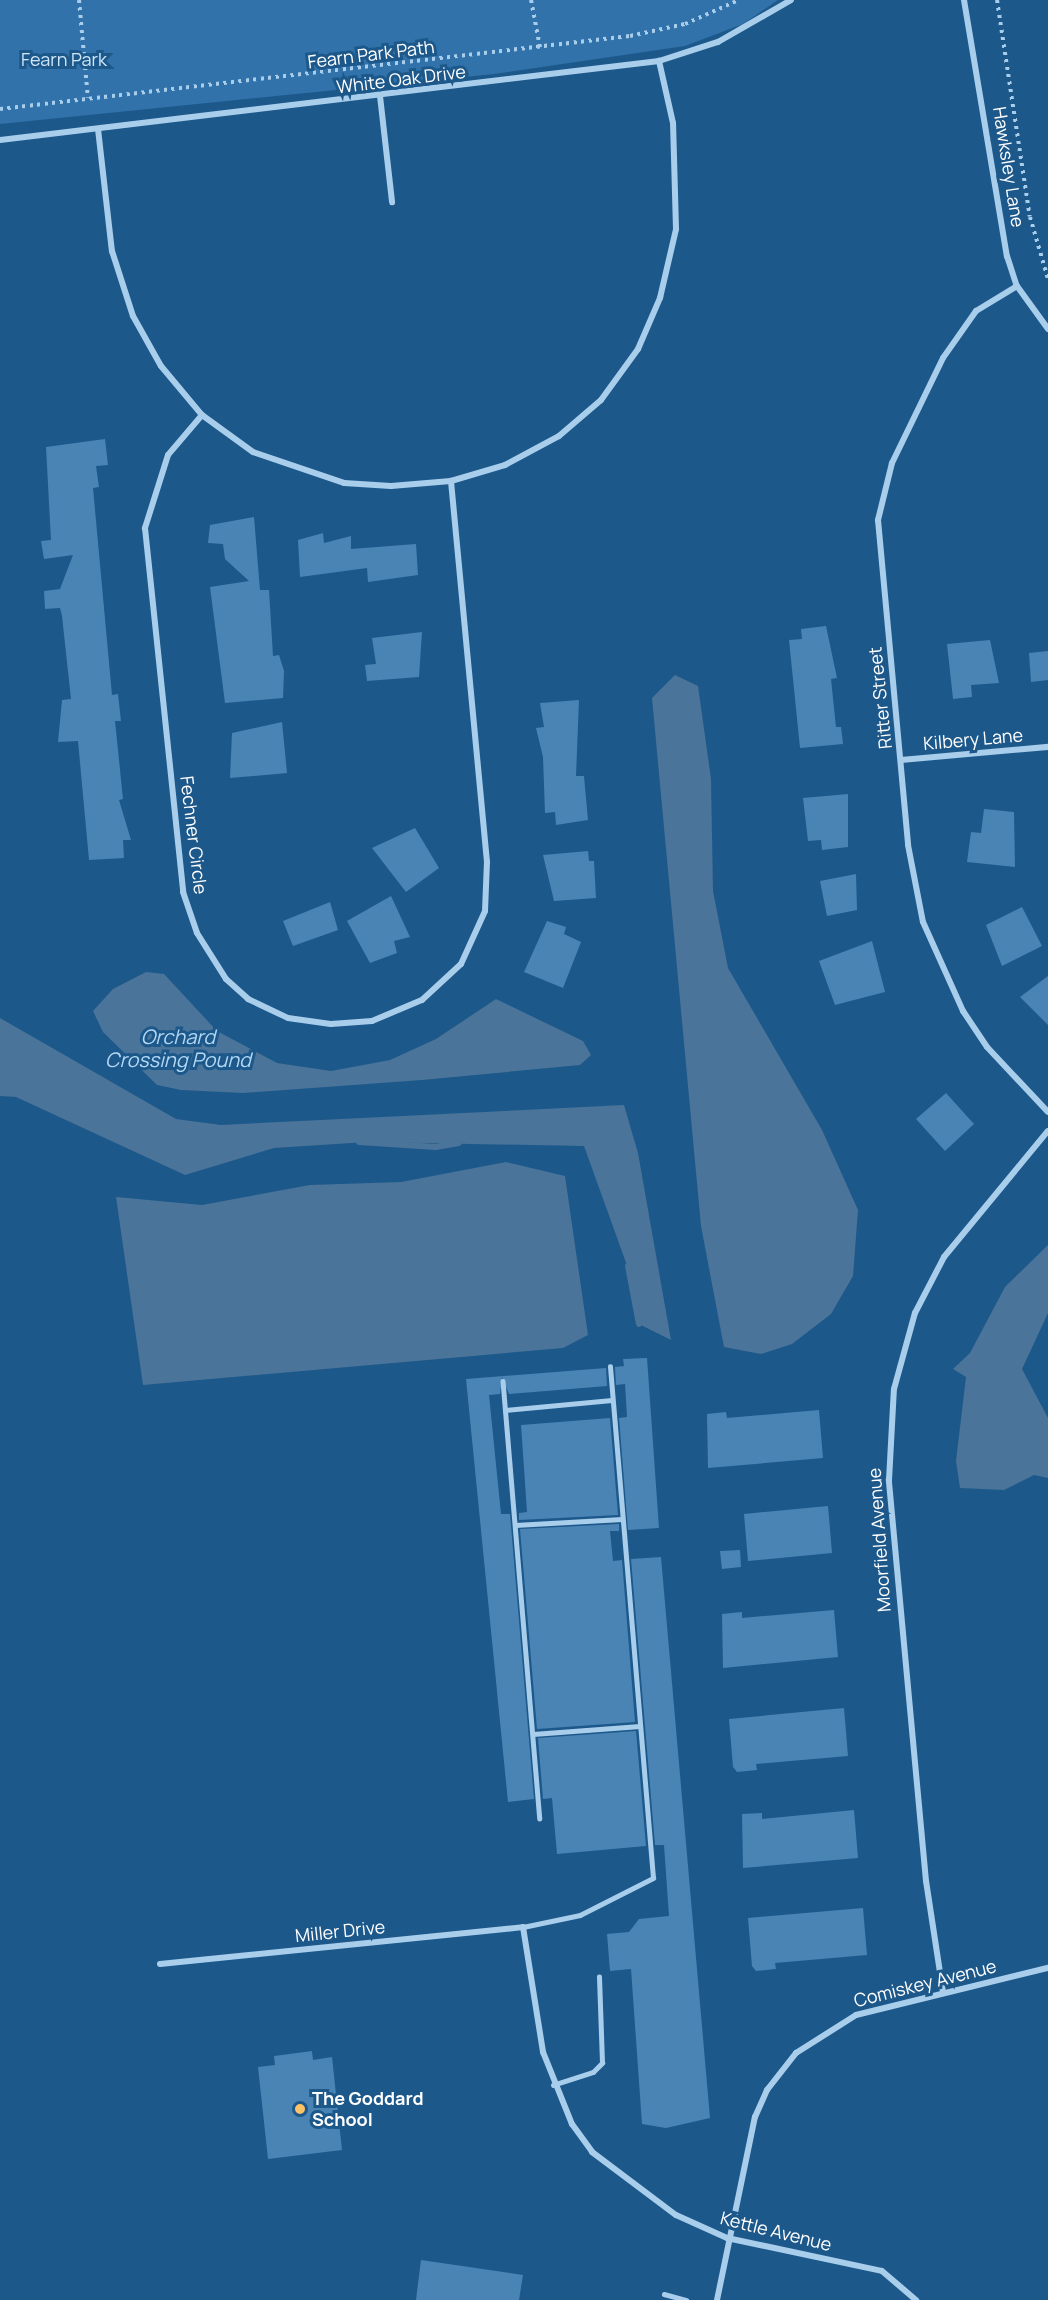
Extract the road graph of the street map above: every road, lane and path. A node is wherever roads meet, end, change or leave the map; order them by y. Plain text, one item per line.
1 (79, 0) edge
2 (531, 0) edge
3 (739, 0) edge
4 (791, 0) edge
5 (964, 0) edge
6 (997, 0) edge
7 (540, 47) junction
8 (659, 62) junction
9 (380, 96) junction
10 (88, 98) junction
11 (0, 109) edge
12 (98, 129) junction
13 (0, 140) edge
14 (392, 202) dead end
15 (1048, 279) edge
16 (1017, 286) junction
17 (1048, 329) edge
18 (202, 415) junction
19 (451, 481) junction
20 (1048, 747) edge
21 (901, 760) junction
22 (1048, 1112) edge
23 (1048, 1131) edge
24 (610, 1367) dead end
25 (503, 1381) dead end
26 (612, 1400) junction
27 (505, 1410) junction
28 (622, 1519) junction
29 (515, 1525) junction
30 (640, 1726) junction
31 (533, 1734) junction
32 (540, 1818) dead end
33 (523, 1927) junction
34 (160, 1964) dead end
35 (1048, 1968) edge
36 (599, 1977) dead end
37 (943, 1992) junction
38 (554, 2085) junction
39 (727, 2238) junction
40 (664, 2294) dead end
41 (686, 2300) edge
42 (717, 2300) edge
43 (916, 2300) edge

1 - 10 path
2 - 7 path
3 - 7 path, Fearn Park Path
4 - 8 street, White Oak Drive
5 - 16 street, Hawksley Lane
6 - 15 path
7 - 10 path, Fearn Park Path
8 - 9 street, White Oak Drive
8 - 19 street
9 - 12 street, White Oak Drive
9 - 14 street
10 - 11 path, Fearn Park Path
12 - 13 street, White Oak Drive
12 - 18 street
16 - 17 street, Hawksley Lane
16 - 21 street, Ritter Street
18 - 19 street
18 - 19 street, Fechner Circle
20 - 21 street, Kilbery Lane
21 - 22 street, Ritter Street
23 - 37 street, Moorfield Avenue
24 - 26 lane
25 - 27 lane
26 - 27 lane
26 - 28 lane
27 - 29 lane
28 - 29 lane
28 - 30 lane
29 - 31 lane
30 - 31 lane
30 - 33 lane
31 - 32 lane
33 - 34 street, Miller Drive
33 - 38 street, Kettle Avenue
35 - 37 street, Comiskey Avenue
36 - 38 lane
37 - 39 street, Comiskey Avenue
38 - 39 street, Kettle Avenue
39 - 42 street, Comiskey Avenue
39 - 43 street, Kettle Avenue
40 - 41 lane

